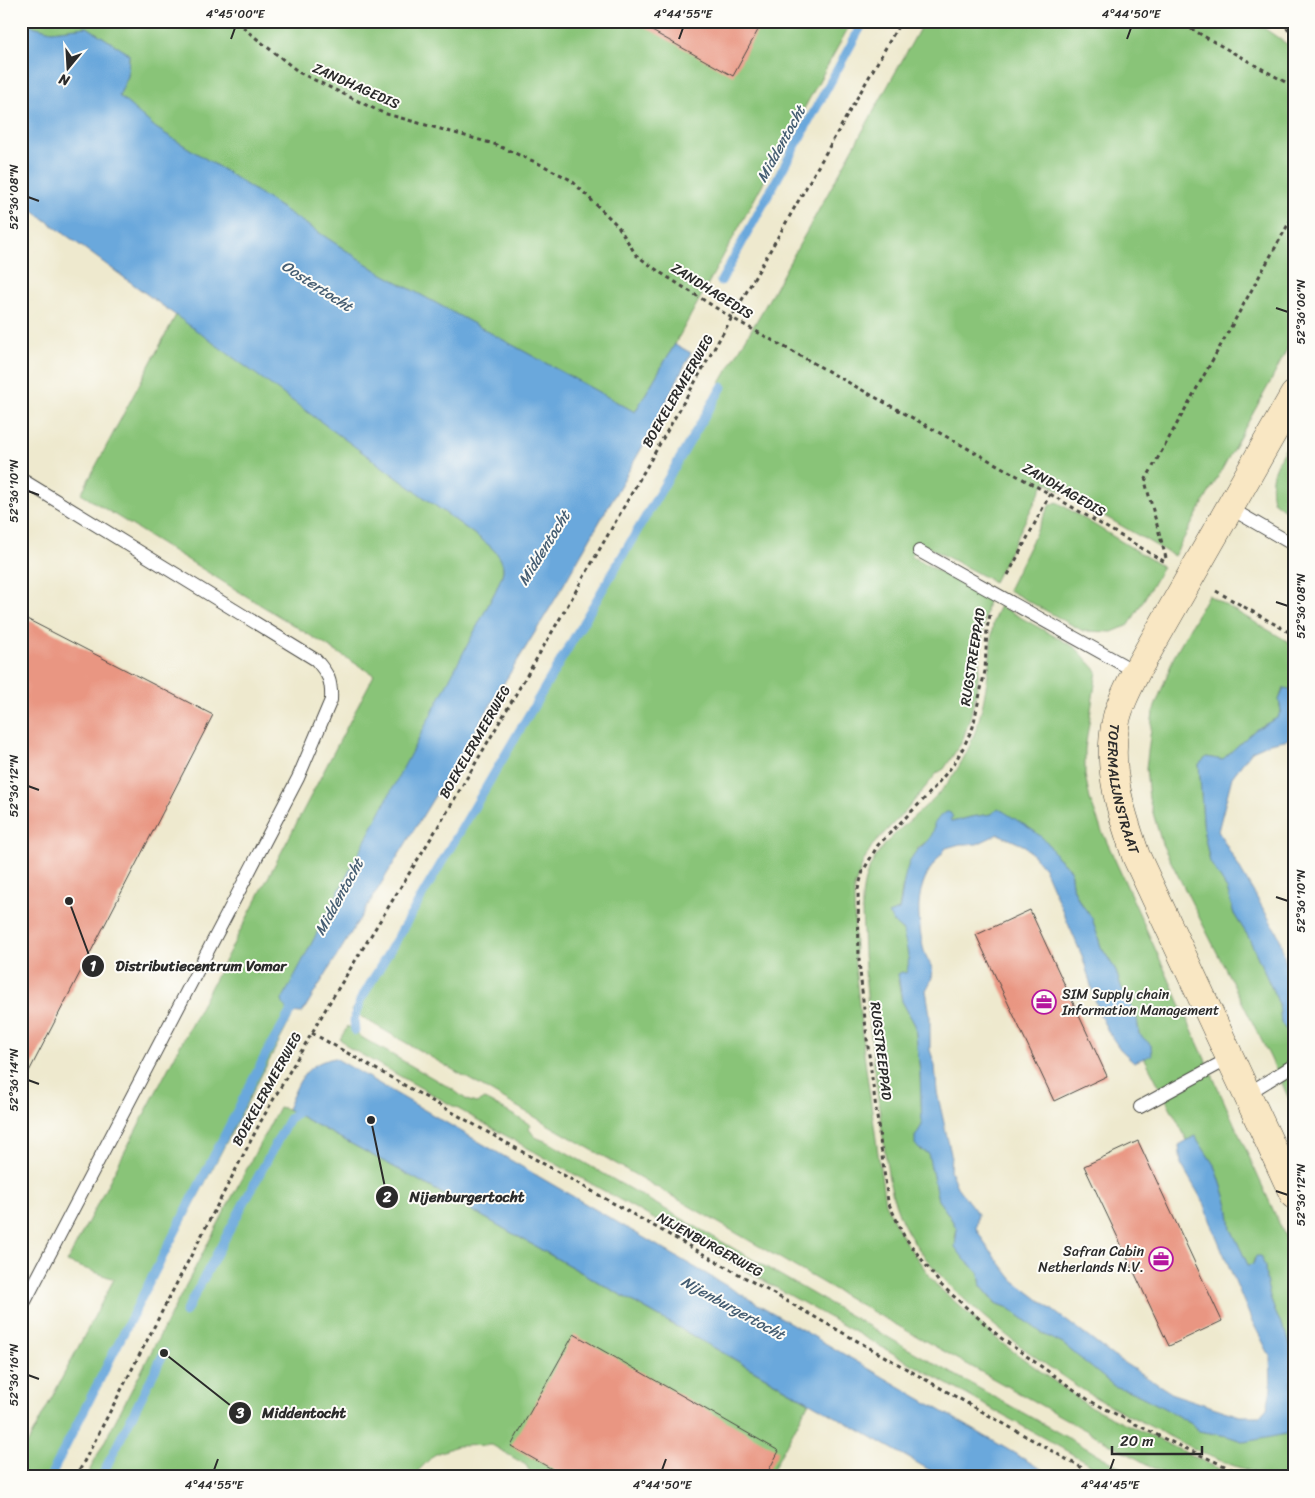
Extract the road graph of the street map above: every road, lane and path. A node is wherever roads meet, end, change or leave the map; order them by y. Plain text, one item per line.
1 (238, 21) edge
2 (901, 21) edge
3 (1177, 21) edge
4 (1282, 21) edge
5 (1294, 38) edge
6 (1294, 87) edge
7 (1294, 214) edge
8 (732, 318) junction
9 (1294, 395) edge
10 (21, 479) edge
11 (1050, 494) junction
12 (1228, 508) junction
13 (1294, 545) edge
14 (919, 551) dead end
15 (1179, 570) junction
16 (997, 595) junction
17 (1294, 635) edge
18 (1136, 672) junction
19 (312, 1033) junction
20 (1230, 1058) junction
21 (1294, 1065) edge
22 (1247, 1094) junction
23 (1140, 1107) dead end
24 (1294, 1194) edge
25 (21, 1309) edge
26 (76, 1477) edge
27 (1098, 1477) edge
28 (1249, 1477) edge

1 - 8 path, ZANDHAGEDIS
2 - 8 path, BOEKELERMEERWEG
3 - 6 path
4 - 5 path
7 - 15 path
8 - 11 path, ZANDHAGEDIS
8 - 19 path, BOEKELERMEERWEG
9 - 12 street, TOERMALIJNSTRAAT
10 - 25 lane
11 - 15 path, ZANDHAGEDIS
11 - 16 path, RUGSTREEPPAD
12 - 13 lane
12 - 15 street, TOERMALIJNSTRAAT
14 - 16 lane
15 - 17 path, ZANDHAGEDIS
15 - 18 street, TOERMALIJNSTRAAT
16 - 18 lane
16 - 28 path, RUGSTREEPPAD
18 - 20 street, TOERMALIJNSTRAAT
19 - 26 path, BOEKELERMEERWEG
19 - 27 path, NIJENBURGERWEG
20 - 22 street, TOERMALIJNSTRAAT
20 - 23 lane
21 - 22 lane
22 - 24 street, TOERMALIJNSTRAAT

